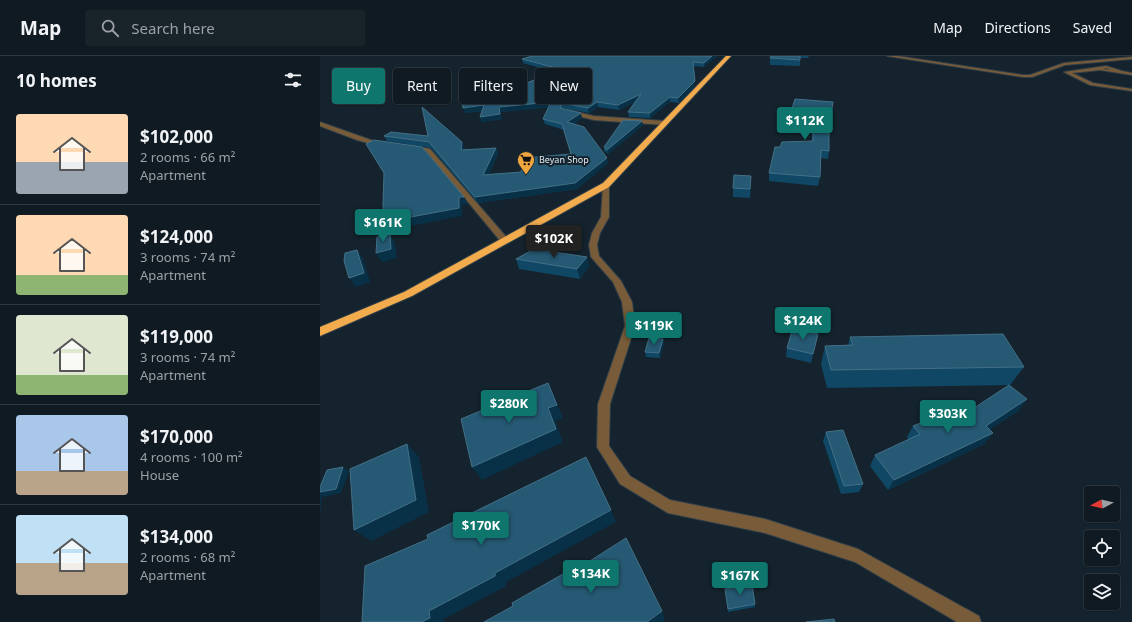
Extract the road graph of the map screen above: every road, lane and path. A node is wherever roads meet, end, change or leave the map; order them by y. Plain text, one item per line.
1 (729, 56) edge
2 (889, 56) edge
3 (1132, 58) edge
4 (1119, 66) dead end
5 (1106, 67) junction
6 (1100, 69) junction
7 (1046, 70) junction
8 (1117, 72) junction
9 (1070, 73) junction
10 (1132, 74) edge
11 (1132, 90) edge
12 (564, 111) edge
13 (665, 123) junction
14 (320, 124) edge
15 (391, 146) edge
16 (402, 147) edge
17 (606, 186) junction
18 (505, 241) junction
19 (320, 332) edge
20 (973, 622) edge

1 - 13 highway
2 - 7 street
3 - 7 street
4 - 5 street
5 - 6 street
5 - 8 street
6 - 8 street
6 - 9 street
7 - 9 street
8 - 10 street
9 - 11 street
12 - 13 street
13 - 17 highway
14 - 15 street
16 - 18 street
17 - 18 highway
17 - 20 street
18 - 19 highway

